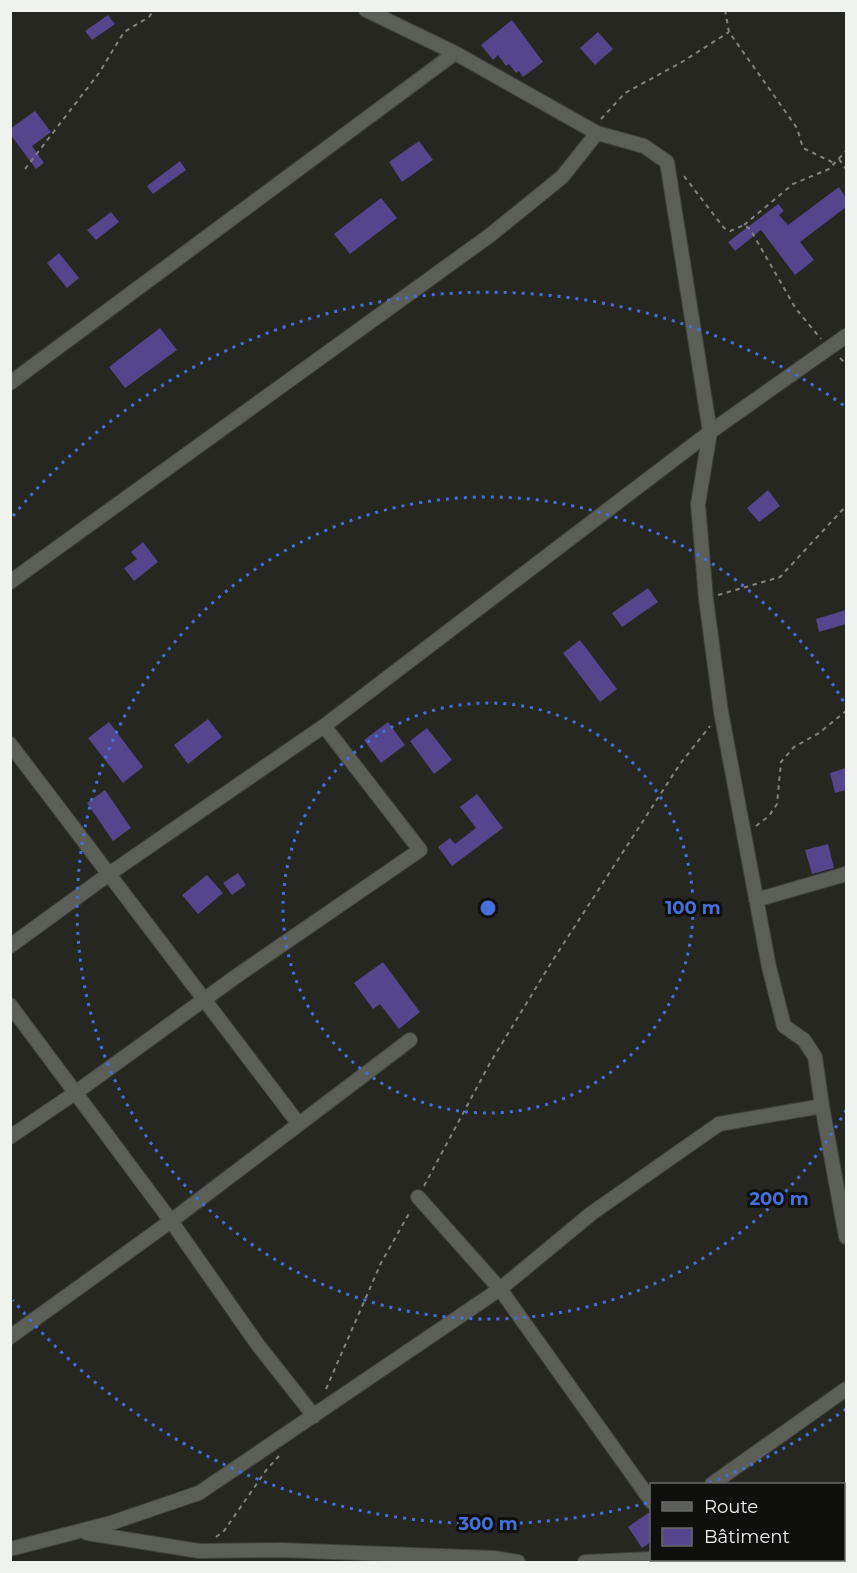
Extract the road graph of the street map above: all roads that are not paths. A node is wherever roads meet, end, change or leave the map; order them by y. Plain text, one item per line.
1 (366, 10) edge
2 (455, 53) junction
3 (594, 132) junction
4 (846, 336) edge
5 (10, 383) edge
6 (710, 432) junction
7 (10, 582) edge
8 (324, 726) junction
9 (10, 744) edge
10 (109, 874) junction
11 (846, 874) edge
12 (756, 900) junction
13 (10, 946) edge
14 (205, 1000) junction
15 (10, 1005) edge
16 (411, 1040) dead end
17 (75, 1093) junction
18 (822, 1106) junction
19 (298, 1123) junction
20 (10, 1137) edge
21 (418, 1197) road end
22 (843, 1204) edge
23 (171, 1221) junction
24 (846, 1237) edge
25 (500, 1289) junction
26 (10, 1336) edge
27 (846, 1389) edge
28 (314, 1416) junction
29 (715, 1483) edge
30 (650, 1501) edge
31 (80, 1532) junction
32 (10, 1549) edge
33 (650, 1559) edge
34 (518, 1563) edge
35 (585, 1563) edge

1 - 2 street
2 - 3 street
2 - 5 street
3 - 6 street
3 - 7 street
4 - 6 street
6 - 8 street
6 - 12 street
8 - 10 street
8 - 14 street
9 - 10 street
10 - 13 street
10 - 14 street
11 - 12 street
12 - 18 street
14 - 17 street
14 - 19 street
15 - 17 street
16 - 19 street
17 - 20 street
17 - 23 street
18 - 22 street
18 - 25 street
19 - 23 street
21 - 25 street
22 - 24 street
23 - 26 street
23 - 28 street
25 - 28 street
25 - 30 street
27 - 29 street
28 - 31 street
31 - 32 street
31 - 34 street
33 - 35 street

